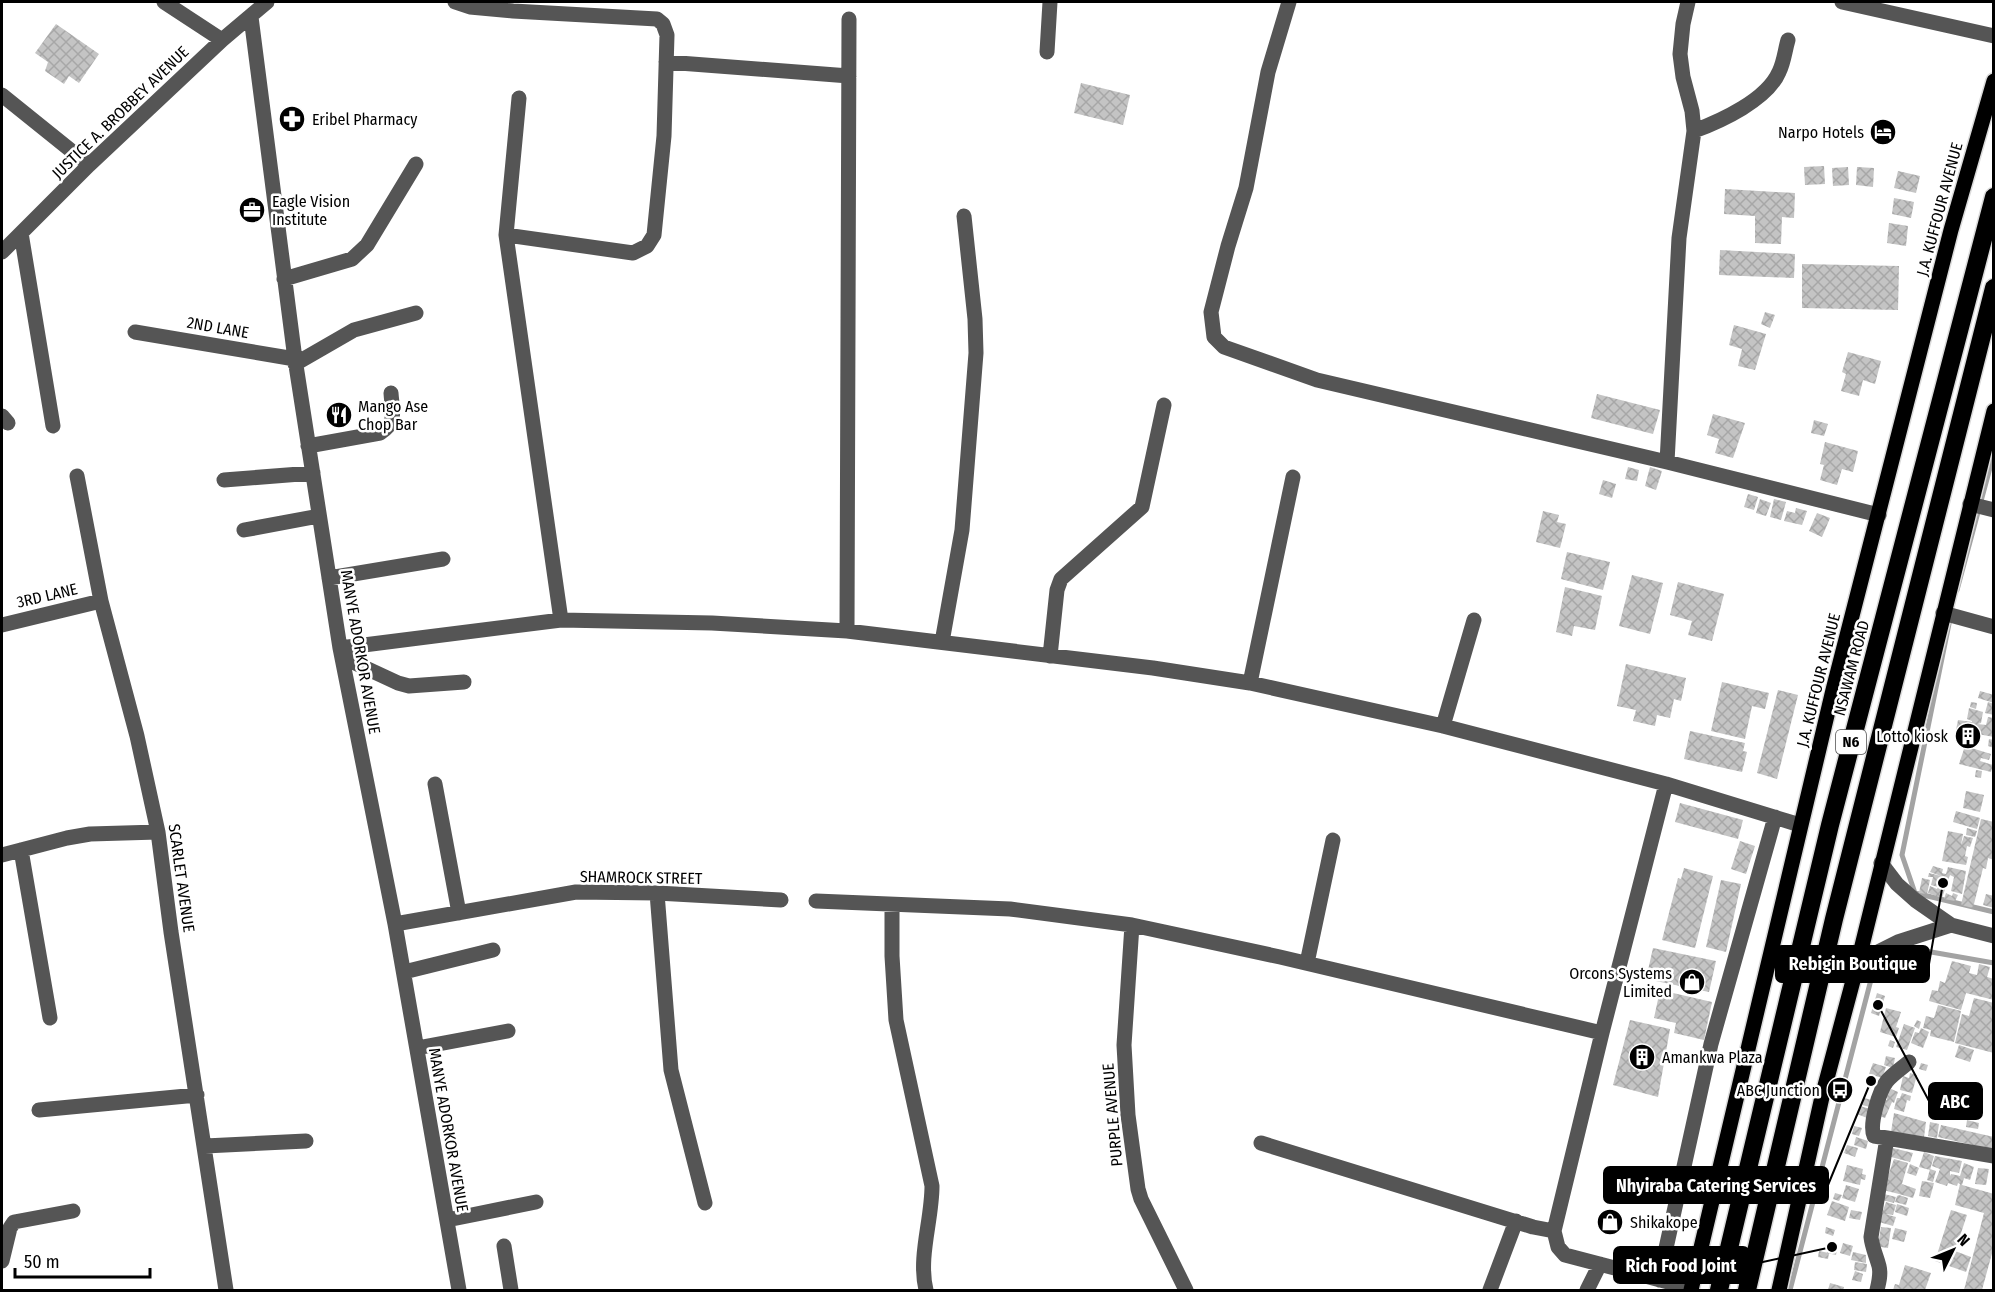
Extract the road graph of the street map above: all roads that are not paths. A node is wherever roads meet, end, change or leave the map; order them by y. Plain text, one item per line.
1 (164, 2) edge
2 (267, 2) edge
3 (455, 2) edge
4 (1050, 2) edge
5 (1289, 2) edge
6 (1688, 2) edge
7 (1842, 2) edge
8 (1871, 5) edge
9 (250, 17) junction
10 (849, 19) dead end
11 (1994, 36) edge
12 (222, 40) junction
13 (1788, 40) dead end
14 (1047, 52) dead end
15 (666, 63) junction
16 (849, 76) junction
17 (1994, 81) edge
18 (2, 95) edge
19 (519, 98) dead end
20 (1694, 131) junction
21 (416, 164) dead end
22 (89, 165) junction
23 (1994, 197) edge
24 (964, 216) dead end
25 (21, 233) junction
26 (506, 235) junction
27 (2, 252) edge
28 (284, 279) junction
29 (1994, 288) edge
30 (416, 313) dead end
31 (135, 332) dead end
32 (295, 361) junction
33 (391, 393) dead end
34 (1164, 405) dead end
35 (1994, 411) edge
36 (53, 426) dead end
37 (309, 447) junction
38 (1667, 462) junction
39 (313, 473) junction
40 (77, 476) dead end
41 (1293, 477) dead end
42 (224, 480) dead end
43 (1970, 504) junction
44 (1994, 510) edge
45 (1879, 515) junction
46 (320, 516) junction
47 (244, 530) dead end
48 (443, 559) dead end
49 (329, 578) junction
50 (101, 601) junction
51 (1943, 613) junction
52 (561, 620) junction
53 (1474, 620) dead end
54 (2, 625) edge
55 (1994, 627) edge
56 (847, 631) junction
57 (942, 642) junction
58 (341, 653) junction
59 (1050, 656) junction
60 (464, 682) dead end
61 (1250, 684) junction
62 (1443, 726) junction
63 (435, 784) dead end
64 (1666, 784) junction
65 (1775, 816) junction
66 (1800, 825) junction
67 (158, 832) junction
68 (1333, 840) dead end
69 (21, 850) junction
70 (2, 855) edge
71 (1881, 863) junction
72 (657, 893) junction
73 (781, 900) dead end
74 (816, 901) dead end
75 (892, 905) junction
76 (459, 913) junction
77 (395, 924) junction
78 (1132, 925) junction
79 (1951, 925) junction
80 (1994, 936) edge
81 (493, 950) dead end
82 (1858, 962) junction
83 (1307, 963) junction
84 (404, 972) junction
85 (50, 1018) dead end
86 (508, 1031) dead end
87 (1602, 1034) junction
88 (417, 1048) junction
89 (1909, 1062) dead end
90 (196, 1095) junction
91 (39, 1110) dead end
92 (1887, 1138) junction
93 (306, 1141) dead end
94 (1261, 1143) dead end
95 (205, 1146) junction
96 (1994, 1156) edge
97 (536, 1202) dead end
98 (705, 1203) dead end
99 (73, 1211) dead end
100 (447, 1220) junction
101 (1516, 1221) junction
102 (1554, 1231) junction
103 (504, 1246) dead end
104 (2, 1261) edge
105 (1600, 1264) junction
106 (1659, 1280) junction
107 (1691, 1289) edge
108 (226, 1290) edge
109 (459, 1290) edge
110 (511, 1290) edge
111 (926, 1290) edge
112 (1186, 1290) edge
113 (1490, 1290) edge
114 (1587, 1290) edge
115 (1719, 1290) edge
116 (1747, 1290) edge
117 (1779, 1290) edge
118 (1877, 1290) edge

1 - 12 street
2 - 9 street, JUSTICE A. BROBBEY AVENUE
3 - 15 street
4 - 14 street
5 - 38 street
6 - 20 street
7 - 8 street
8 - 11 street
9 - 12 street, JUSTICE A. BROBBEY AVENUE
9 - 28 street, MANYE ADORKOR AVENUE
10 - 16 street
12 - 22 street, JUSTICE A. BROBBEY AVENUE
13 - 20 street
15 - 16 street
15 - 26 street
16 - 56 street
17 - 45 main road, J.A. KUFFOUR AVENUE
18 - 22 street
19 - 26 street
20 - 38 street
21 - 28 street
22 - 25 street, JUSTICE A. BROBBEY AVENUE
23 - 115 highway, NSAWAM ROAD / N6
24 - 57 street
25 - 27 street, JUSTICE A. BROBBEY AVENUE
25 - 36 street
26 - 52 street
28 - 32 street, MANYE ADORKOR AVENUE
29 - 116 highway, N6
30 - 32 street
31 - 32 street, 2ND LANE
32 - 37 street, MANYE ADORKOR AVENUE
33 - 37 street
34 - 59 street
35 - 43 main road
37 - 39 street, MANYE ADORKOR AVENUE
38 - 45 street
39 - 42 street
39 - 46 street, MANYE ADORKOR AVENUE
40 - 50 street, SCARLET AVENUE
41 - 61 street
43 - 44 street
43 - 51 main road
45 - 66 main road, J.A. KUFFOUR AVENUE
46 - 47 street
46 - 49 street, MANYE ADORKOR AVENUE
48 - 49 street
49 - 58 street, MANYE ADORKOR AVENUE
50 - 54 street, 3RD LANE
50 - 67 street, SCARLET AVENUE
51 - 55 street
51 - 71 main road
52 - 56 street
52 - 58 street
53 - 62 street
56 - 57 street
57 - 59 street
58 - 60 street
58 - 77 street, MANYE ADORKOR AVENUE
59 - 61 street
61 - 62 street
62 - 64 street
63 - 76 street
64 - 65 street
64 - 87 street
65 - 66 street
65 - 106 street
66 - 107 main road, J.A. KUFFOUR AVENUE
67 - 69 street
67 - 90 street, SCARLET AVENUE
68 - 83 street
69 - 70 street
69 - 85 street
71 - 79 street
71 - 82 main road
72 - 73 street, SHAMROCK STREET
72 - 76 street, SHAMROCK STREET
72 - 98 street
74 - 75 street
75 - 78 street
75 - 111 street
76 - 77 street, SHAMROCK STREET
77 - 84 street, MANYE ADORKOR AVENUE
78 - 83 street
78 - 112 street, PURPLE AVENUE
79 - 80 street
79 - 82 street
81 - 84 street
82 - 117 main road
83 - 87 street
84 - 88 street, MANYE ADORKOR AVENUE
86 - 88 street
87 - 102 street
88 - 100 street, MANYE ADORKOR AVENUE
89 - 92 street
90 - 91 street
90 - 95 street, SCARLET AVENUE
92 - 96 street
92 - 118 street
93 - 95 street
94 - 101 street
95 - 108 street, SCARLET AVENUE
97 - 100 street
99 - 104 street
100 - 109 street, MANYE ADORKOR AVENUE
101 - 102 street
101 - 113 street
102 - 105 street
103 - 110 street
105 - 106 street
105 - 114 street
106 - 107 street

